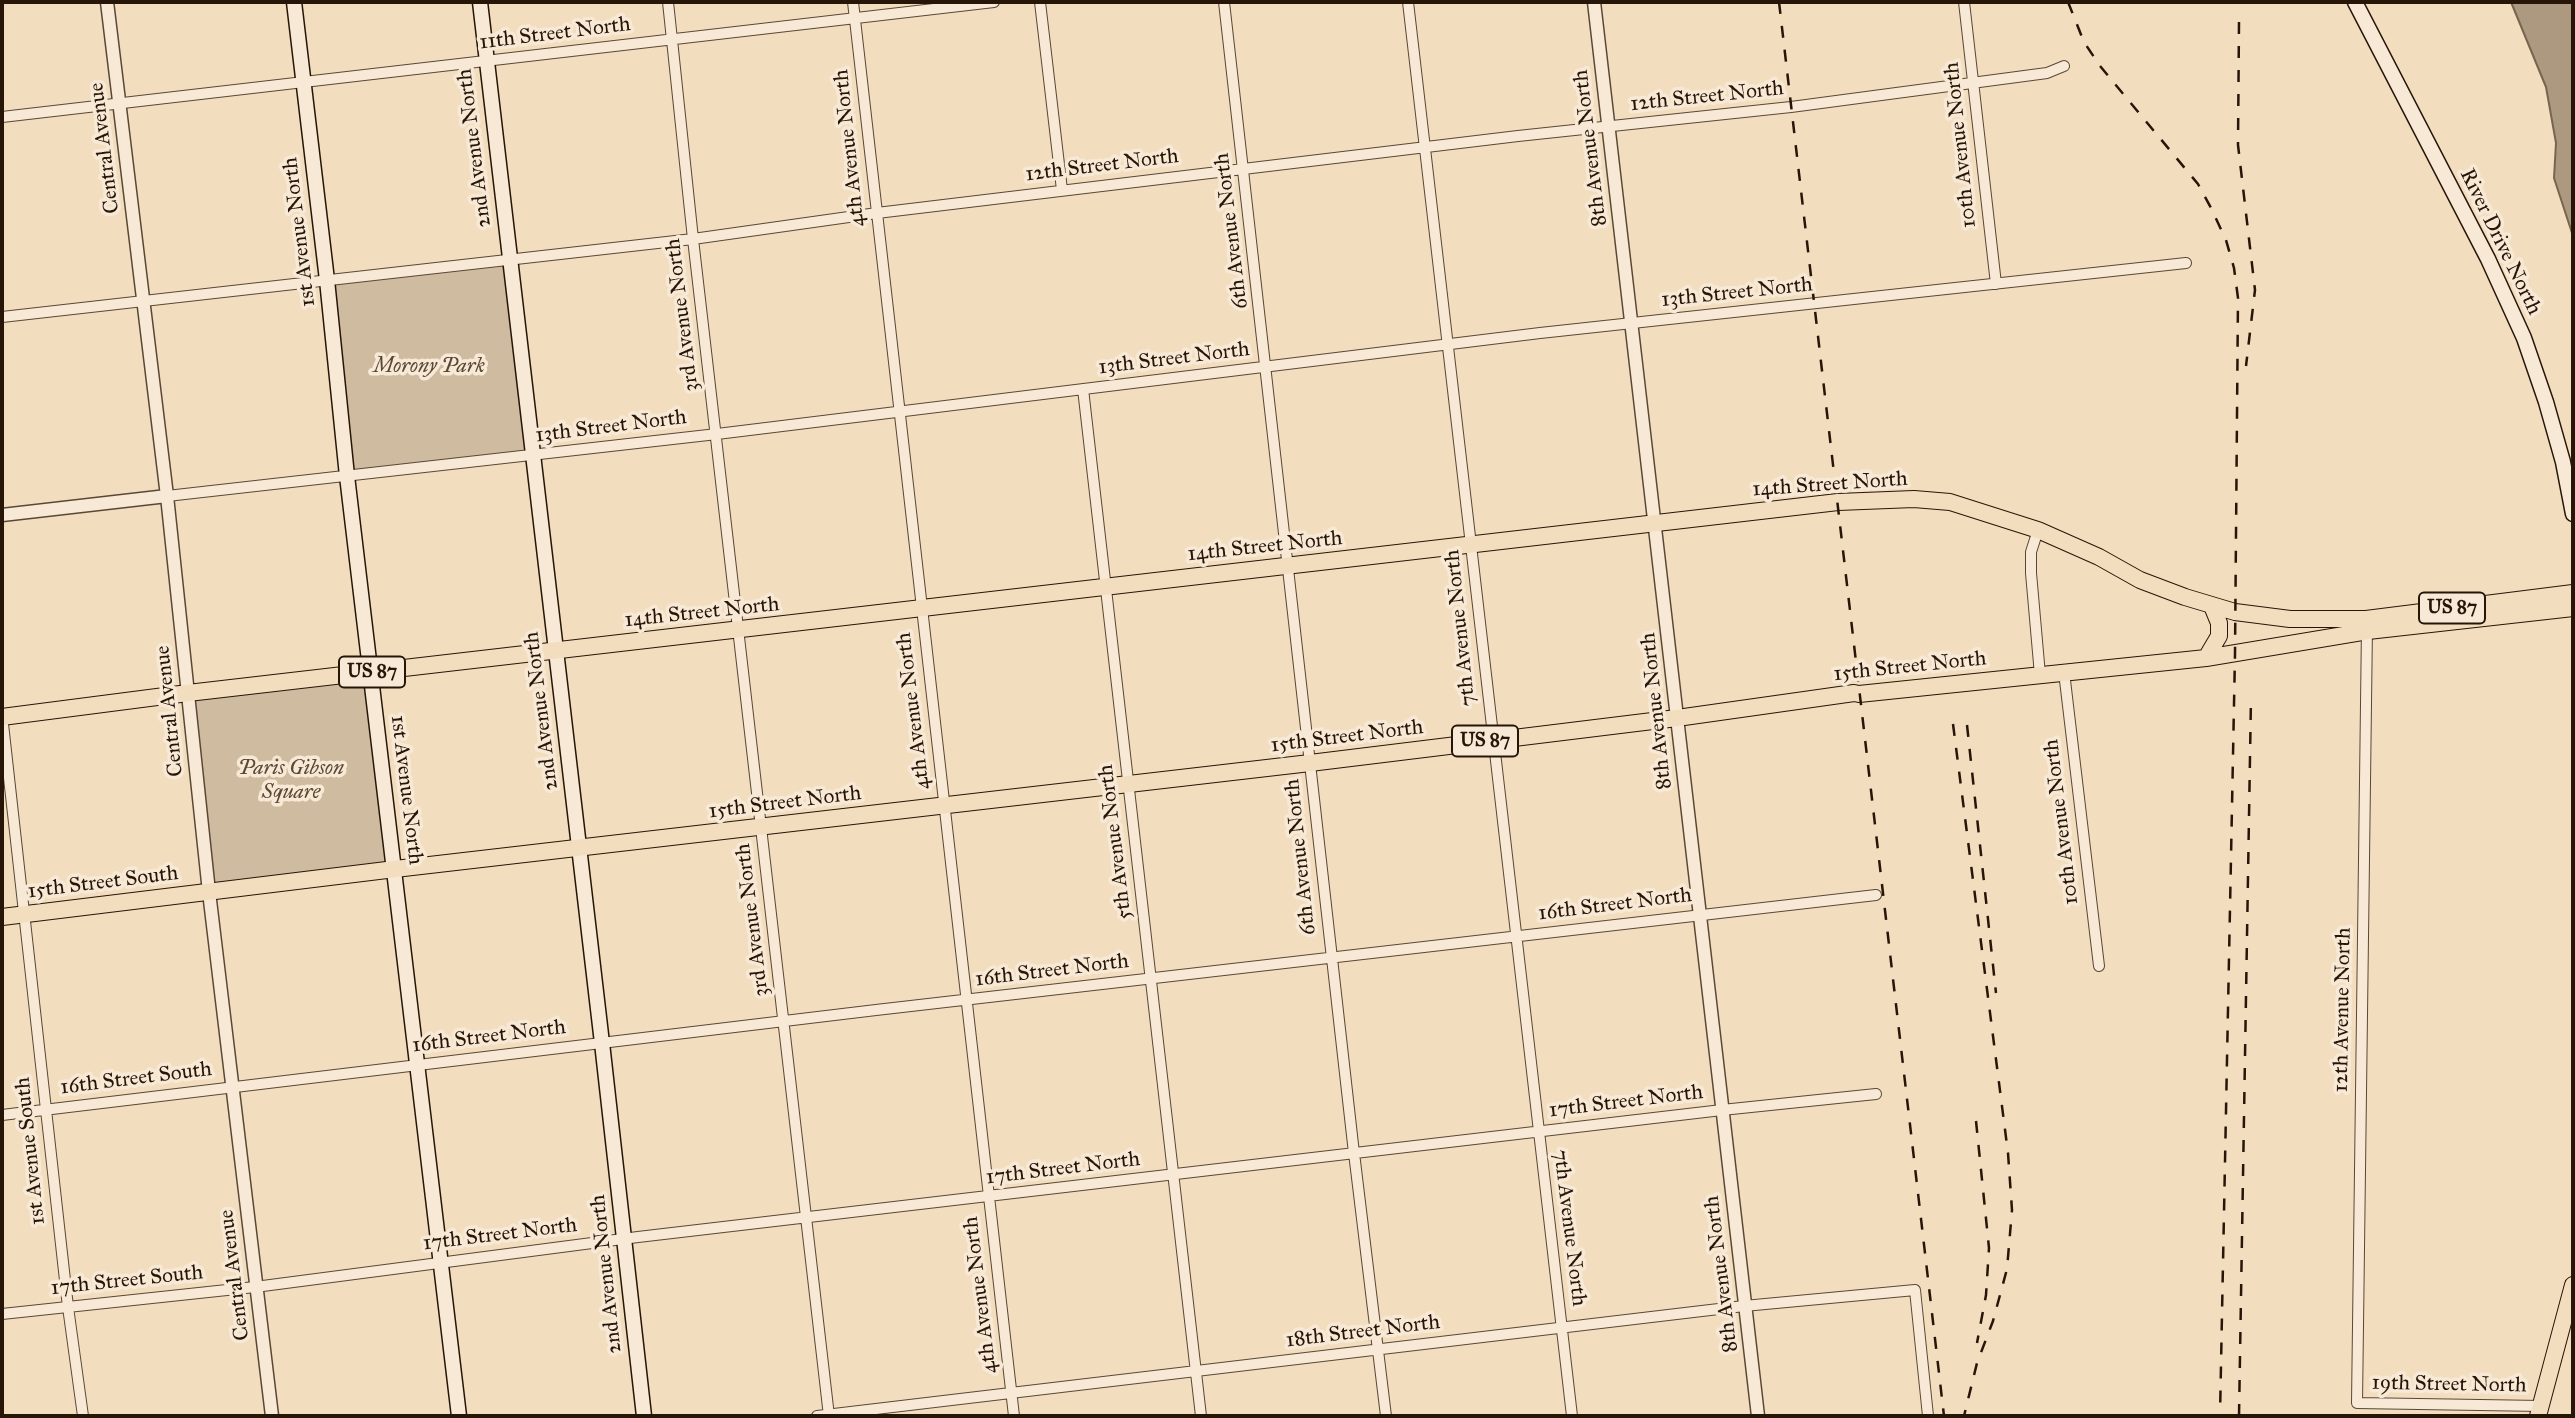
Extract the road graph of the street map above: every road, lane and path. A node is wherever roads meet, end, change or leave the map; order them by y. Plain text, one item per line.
1 (107, 2) edge
2 (294, 2) edge
3 (480, 2) edge
4 (668, 2) edge
5 (853, 2) edge
6 (994, 2) edge
7 (1040, 2) edge
8 (1224, 2) edge
9 (1408, 2) edge
10 (1594, 2) edge
11 (1964, 2) edge
12 (2355, 2) edge
13 (855, 17) junction
14 (672, 39) junction
15 (486, 61) junction
16 (2064, 66) dead end
17 (304, 84) junction
18 (1974, 84) junction
19 (120, 103) junction
20 (2, 117) edge
21 (1607, 126) junction
22 (1426, 148) junction
23 (1244, 169) junction
24 (1062, 190) junction
25 (877, 213) junction
26 (693, 239) junction
27 (509, 258) junction
28 (2186, 263) dead end
29 (327, 280) junction
30 (1996, 284) junction
31 (143, 302) junction
32 (2, 317) edge
33 (1632, 323) junction
34 (1448, 345) junction
35 (1267, 367) junction
36 (1083, 389) junction
37 (899, 410) junction
38 (717, 434) junction
39 (533, 455) junction
40 (347, 476) junction
41 (167, 496) junction
42 (2573, 514) edge
43 (2, 515) edge
44 (1656, 523) junction
45 (2038, 530) junction
46 (1471, 544) junction
47 (1288, 566) junction
48 (1106, 586) junction
49 (2573, 593) edge
50 (2212, 606) junction
51 (2573, 608) edge
52 (921, 609) junction
53 (2329, 620) joint
54 (2367, 625) junction
55 (738, 631) junction
56 (556, 651) junction
57 (2206, 658) junction
58 (370, 672) junction
59 (2064, 672) junction
60 (2040, 675) junction
61 (188, 693) junction
62 (2, 717) edge
63 (1677, 718) junction
64 (1492, 740) junction
65 (1310, 762) junction
66 (1128, 784) junction
67 (945, 805) junction
68 (762, 828) junction
69 (579, 848) junction
70 (395, 869) junction
71 (209, 892) junction
72 (1876, 895) dead end
73 (25, 914) junction
74 (1700, 915) junction
75 (2, 917) edge
76 (1515, 936) junction
77 (1332, 958) junction
78 (2099, 966) dead end
79 (1151, 979) junction
80 (968, 1000) junction
81 (784, 1022) junction
82 (602, 1043) junction
83 (417, 1065) junction
84 (233, 1087) junction
85 (1876, 1094) dead end
86 (46, 1109) junction
87 (1722, 1110) junction
88 (2, 1115) edge
89 (1538, 1133) junction
90 (1354, 1153) junction
91 (1172, 1175) junction
92 (989, 1197) junction
93 (806, 1219) junction
94 (625, 1239) junction
95 (440, 1261) junction
96 (2573, 1285) edge
97 (256, 1287) junction
98 (1744, 1306) junction
99 (68, 1307) junction
100 (2, 1314) edge
101 (1562, 1327) junction
102 (1378, 1350) junction
103 (1196, 1372) junction
104 (1012, 1395) junction
105 (2357, 1402) joint
106 (2539, 1411) edge
107 (83, 1416) edge
108 (272, 1416) edge
109 (459, 1416) edge
110 (644, 1416) edge
111 (817, 1416) edge
112 (829, 1416) edge
113 (1014, 1416) edge
114 (1201, 1416) edge
115 (1386, 1416) edge
116 (1572, 1416) edge
117 (1758, 1416) edge
118 (1928, 1416) edge

1 - 19 street, Central Avenue
2 - 17 main road, 1st Avenue North
3 - 15 main road, 2nd Avenue North
4 - 14 street, 3rd Avenue North
5 - 13 street, 4th Avenue North
6 - 13 street, 11th Street North
7 - 24 street
8 - 23 street, 6th Avenue North
9 - 22 street, 7th Avenue North
10 - 21 street, 8th Avenue North
11 - 18 street, 10th Avenue North
12 - 42 main road, River Drive North
13 - 14 street, 11th Street North
13 - 25 street, 4th Avenue North
14 - 15 street, 11th Street North
14 - 26 street, 3rd Avenue North
15 - 17 street, 11th Street North
15 - 27 main road, 2nd Avenue North
16 - 18 street, 12th Street North
17 - 19 street, 11th Street North
17 - 29 main road, 1st Avenue North
18 - 21 street, 12th Street North
18 - 30 street, 10th Avenue North
19 - 20 street, 11th Street North
19 - 31 street, Central Avenue
21 - 22 street, 12th Street North
21 - 33 street, 8th Avenue North
22 - 23 street, 12th Street North
22 - 34 street, 7th Avenue North
23 - 24 street, 12th Street North
23 - 35 street, 6th Avenue North
24 - 25 street, 12th Street North
25 - 26 street, 12th Street North
25 - 37 street, 4th Avenue North
26 - 27 street, 12th Street North
26 - 38 street, 3rd Avenue North
27 - 29 street, 12th Street North
27 - 39 main road, 2nd Avenue North
28 - 30 street, 13th Street North
29 - 31 street, 12th Street North
29 - 40 main road, 1st Avenue North
30 - 33 street, 13th Street North
31 - 32 street, 12th Street North
31 - 41 street, Central Avenue
33 - 34 street, 13th Street North
33 - 44 street, 8th Avenue North
34 - 35 street, 13th Street North
34 - 46 street, 7th Avenue North
35 - 36 street, 13th Street North
35 - 47 street, 6th Avenue North
36 - 37 street, 13th Street North
36 - 48 street, 5th Avenue North
37 - 38 street, 13th Street North
37 - 52 street, 4th Avenue North
38 - 39 street, 13th Street North
38 - 55 street, 3rd Avenue North
39 - 40 street, 13th Street North
39 - 56 main road, 2nd Avenue North
40 - 41 street, 13th Street North
40 - 58 main road, 1st Avenue North
41 - 43 street
41 - 61 street, Central Avenue
44 - 45 main road, 14th Street North / US 87
44 - 46 main road, 14th Street North / US 87
44 - 63 street, 8th Avenue North
45 - 50 main road, 14th Street North / US 87
45 - 60 street
46 - 47 main road, 14th Street North / US 87
46 - 64 street, 7th Avenue North
47 - 48 main road, 14th Street North / US 87
47 - 65 street, 6th Avenue North
48 - 52 main road, 14th Street North / US 87
48 - 66 street, 5th Avenue North
49 - 54 main road, 15th Street North / US 87
50 - 53 main road, 14th Street North / US 87
50 - 57 main road
51 - 54 main road, 15th Street North / US 87
52 - 55 main road, 14th Street North / US 87
52 - 67 street, 4th Avenue North
53 - 54 main road, 15th Street North / US 87
54 - 57 main road, 15th Street North / US 87
54 - 105 street, 12th Avenue North
55 - 56 main road, 14th Street North / US 87
55 - 68 street, 3rd Avenue North
56 - 58 main road, 14th Street North / US 87
56 - 69 main road, 2nd Avenue North
57 - 59 main road, 15th Street North / US 87
58 - 61 main road, 14th Street North / US 87
58 - 70 main road, 1st Avenue North
59 - 60 main road, 15th Street North / US 87
59 - 78 street, 10th Avenue North
60 - 63 main road, 15th Street North / US 87
61 - 62 main road, US 87
61 - 71 street, Central Avenue
62 - 73 street, 1st Avenue South
63 - 64 main road, 15th Street North / US 87
63 - 74 street, 8th Avenue North
64 - 65 main road, 15th Street North / US 87
64 - 76 street, 7th Avenue North
65 - 66 main road, 15th Street North / US 87
65 - 77 street, 6th Avenue North
66 - 67 main road, 15th Street North / US 87
66 - 79 street, 5th Avenue North
67 - 68 main road, 15th Street North / US 87
67 - 80 street, 4th Avenue North
68 - 69 main road, 15th Street North / US 87
68 - 81 street, 3rd Avenue North
69 - 70 main road, 15th Street North / US 87
69 - 82 main road, 2nd Avenue North
70 - 71 main road, 15th Street North / US 87
70 - 83 main road, 1st Avenue North
71 - 73 main road, 15th Street South / US 87
71 - 84 street, Central Avenue
72 - 74 street, 16th Street North
73 - 75 main road, 15th Street South / US 87
73 - 86 street, 1st Avenue South
74 - 76 street, 16th Street North
74 - 87 street, 8th Avenue North
76 - 77 street, 16th Street North
76 - 89 street, 7th Avenue North
77 - 79 street, 16th Street North
77 - 90 street, 6th Avenue North
79 - 80 street, 16th Street North
79 - 91 street, 5th Avenue North
80 - 81 street, 16th Street North
80 - 92 street, 4th Avenue North
81 - 82 street, 16th Street North
81 - 93 street, 3rd Avenue North
82 - 83 street, 16th Street North
82 - 94 main road, 2nd Avenue North
83 - 84 street, 16th Street North
83 - 95 main road, 1st Avenue North
84 - 86 street, 16th Street South
84 - 97 street, Central Avenue
85 - 87 street, 17th Street North
86 - 88 street, 16th Street South
86 - 99 street, 1st Avenue South
87 - 89 street, 17th Street North
87 - 98 street, 8th Avenue North
89 - 90 street, 17th Street North
89 - 101 street, 7th Avenue North
90 - 91 street, 17th Street North
90 - 102 street, 6th Avenue North
91 - 92 street, 17th Street North
91 - 103 street, 5th Avenue North
92 - 93 street, 17th Street North
92 - 104 street, 4th Avenue North
93 - 94 street, 17th Street North
93 - 112 street, 3rd Avenue North
94 - 95 street, 17th Street North
94 - 110 main road, 2nd Avenue North
95 - 97 street, 17th Street North
95 - 109 main road, 1st Avenue North
96 - 106 main road
97 - 99 street, 17th Street South
97 - 108 street, Central Avenue
98 - 101 street, 18th Street North
98 - 117 street, 8th Avenue North
98 - 118 street, 18th Street North
99 - 100 street, 17th Street South
99 - 107 street, 1st Avenue South
101 - 102 street, 18th Street North
101 - 116 street, 7th Avenue North
102 - 103 street, 18th Street North
102 - 115 street, 6th Avenue North
103 - 104 street, 18th Street North
103 - 114 street, 5th Avenue North
104 - 112 street, 18th Street North
104 - 113 street, 4th Avenue North
105 - 106 street, 19th Street North
111 - 112 street, 18th Street North

